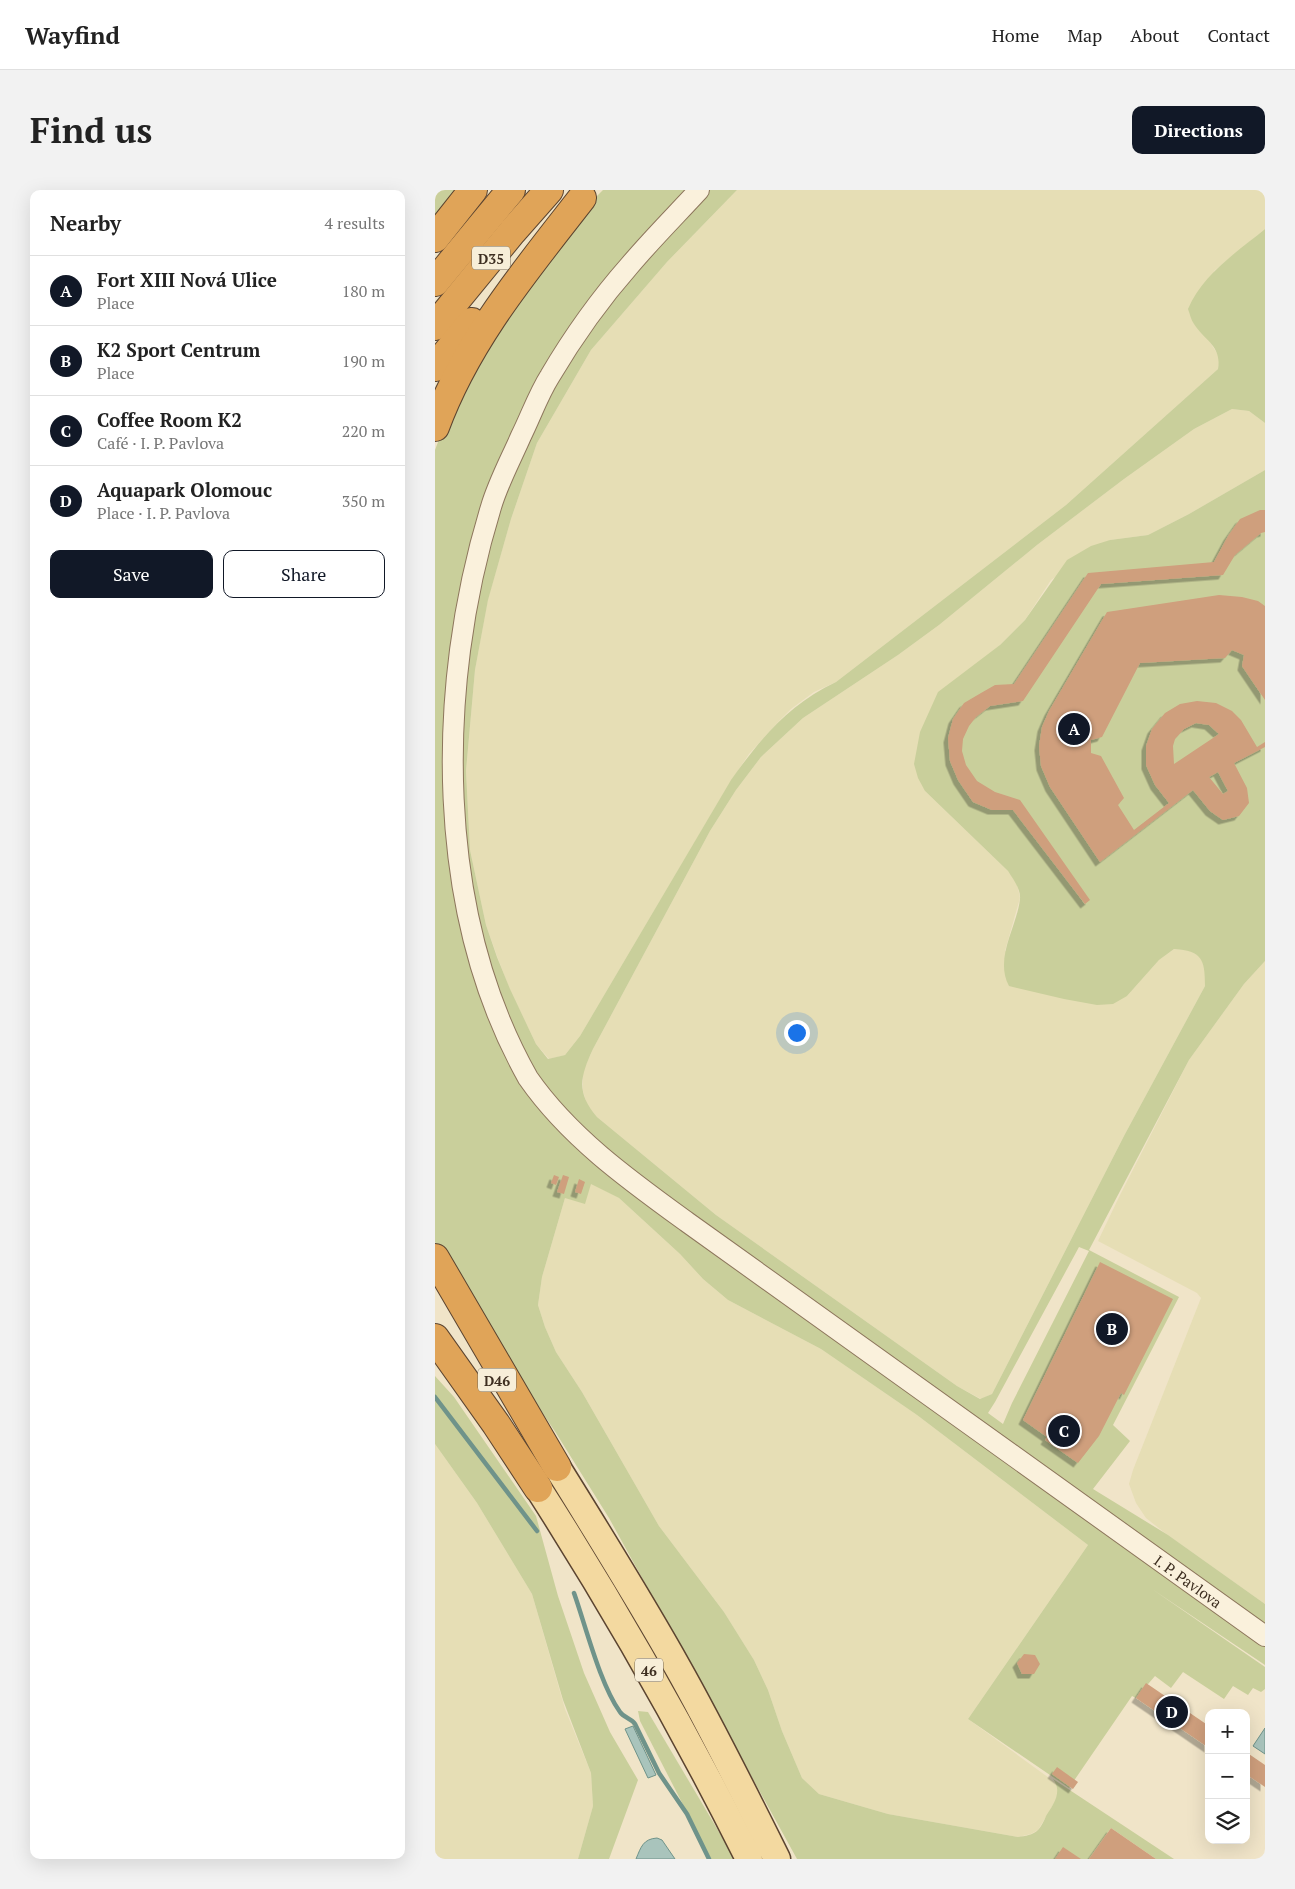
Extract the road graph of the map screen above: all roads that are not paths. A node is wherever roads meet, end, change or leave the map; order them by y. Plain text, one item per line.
1 (465, 190) edge
2 (473, 190) edge
3 (511, 190) edge
4 (549, 190) edge
5 (699, 190) edge
6 (586, 194) edge
7 (435, 223) edge
8 (435, 238) edge
9 (435, 282) edge
10 (435, 326) edge
11 (435, 367) edge
12 (435, 427) edge
13 (435, 1258) edge
14 (435, 1295) edge
15 (435, 1338) edge
16 (435, 1364) edge
17 (557, 1467) junction
18 (538, 1488) junction
19 (1265, 1636) edge
20 (749, 1859) edge
21 (777, 1859) edge

1 - 7 highway
2 - 8 highway
3 - 9 highway, D35
4 - 10 highway, D35
5 - 19 street, I. P. Pavlova
6 - 11 highway
6 - 12 highway
13 - 17 highway
14 - 17 highway, D46
15 - 18 highway, D46
16 - 18 highway
17 - 21 main road, 46
18 - 20 main road, 46

